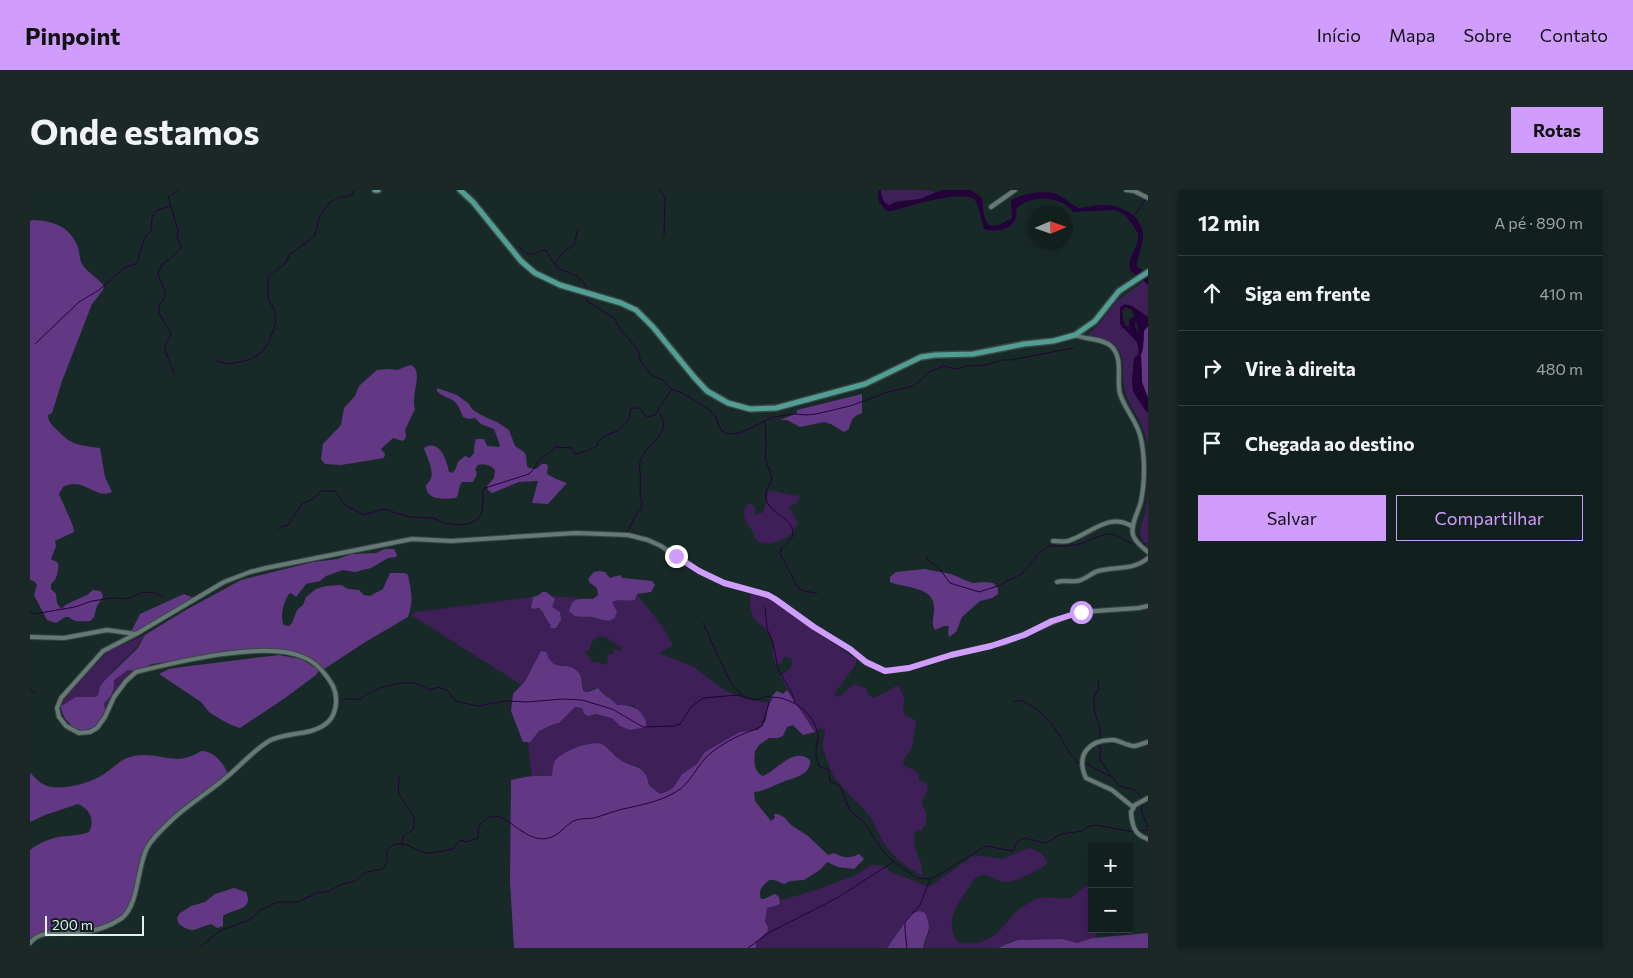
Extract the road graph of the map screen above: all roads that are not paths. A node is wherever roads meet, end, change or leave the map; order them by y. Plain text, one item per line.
1 (460, 190) edge
2 (1015, 190) edge
3 (1126, 190) edge
4 (1148, 198) edge
5 (991, 207) dead end
6 (1148, 272) edge
7 (1075, 335) junction
8 (1133, 527) junction
9 (1053, 541) dead end
10 (1148, 552) edge
11 (1148, 558) edge
12 (1057, 582) dead end
13 (1148, 606) edge
14 (136, 634) junction
15 (30, 638) edge
16 (1148, 742) edge
17 (1148, 798) edge
18 (1133, 807) junction
19 (1148, 838) edge
20 (30, 944) edge

1 - 7 main road
2 - 5 street
3 - 4 street
6 - 7 main road
7 - 8 street
8 - 9 street
8 - 10 street
11 - 12 street
13 - 14 street
14 - 15 street
14 - 20 street
16 - 18 street
17 - 18 street
18 - 19 street

